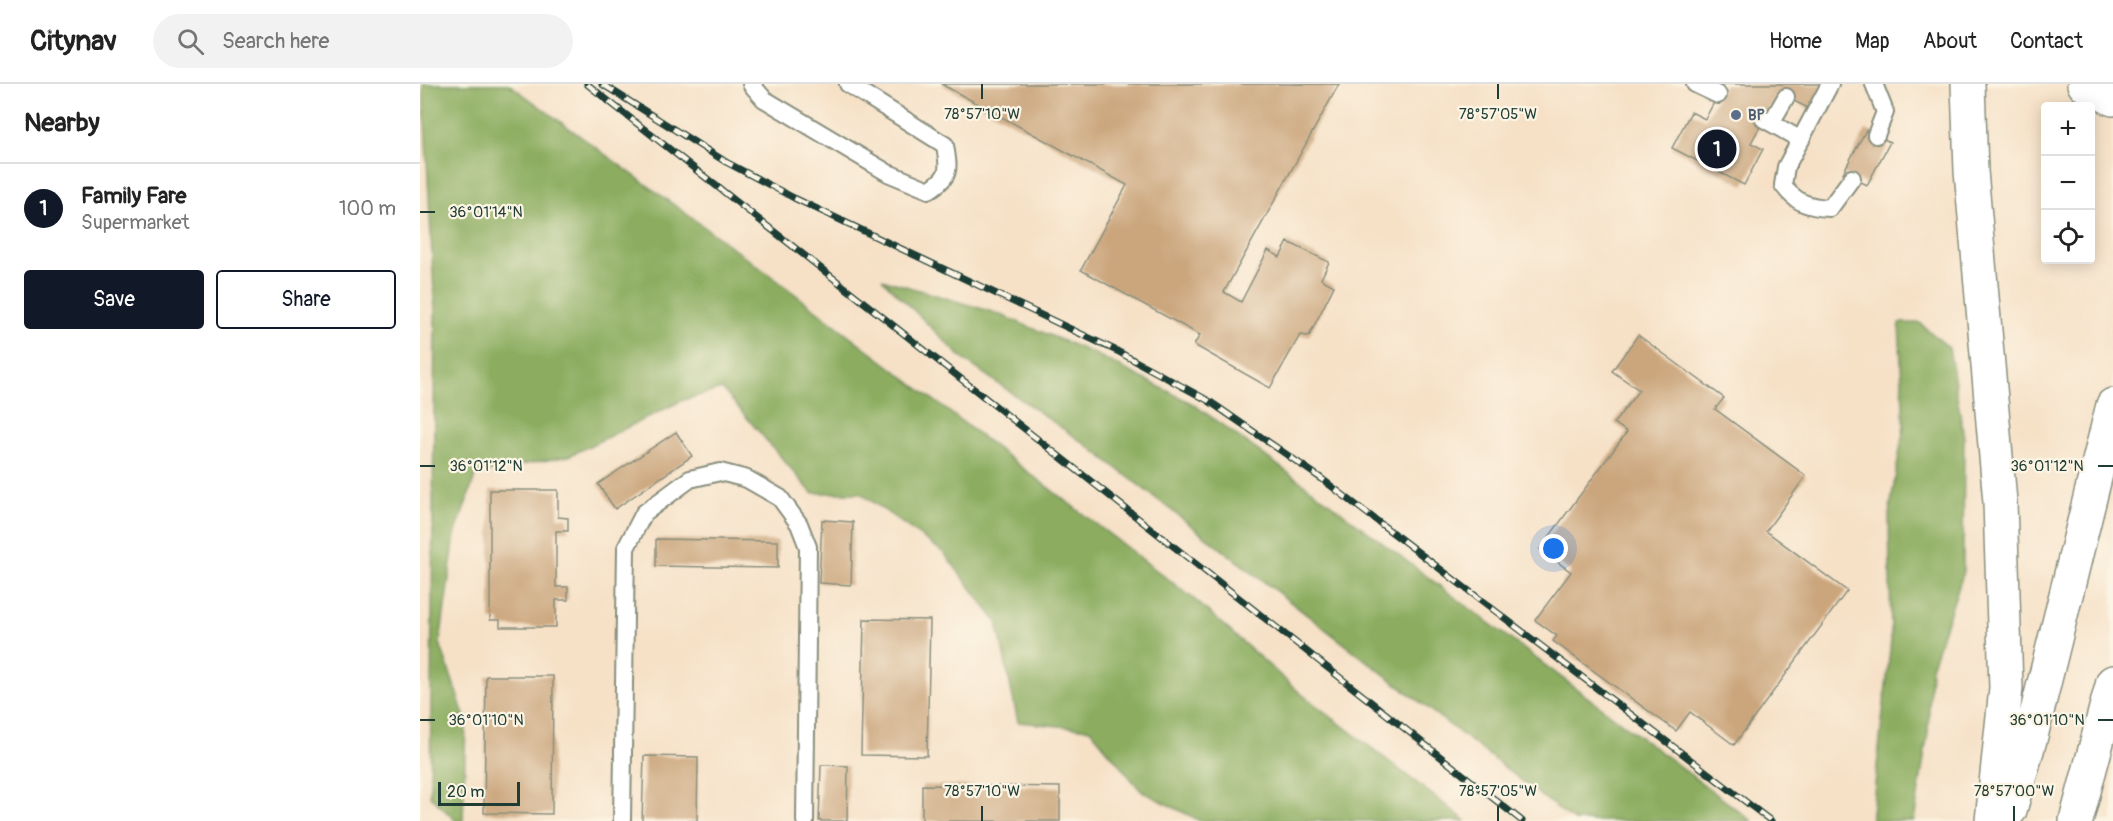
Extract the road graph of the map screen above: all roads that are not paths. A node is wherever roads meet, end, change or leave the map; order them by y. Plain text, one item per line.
1 (751, 84) edge
2 (848, 84) edge
3 (1830, 84) edge
4 (1874, 84) edge
5 (1968, 84) edge
6 (2084, 84) edge
7 (1701, 85) edge
8 (1718, 95) dead end
9 (1786, 97) dead end
10 (2113, 99) edge
11 (1876, 135) dead end
12 (1801, 140) junction
13 (1852, 178) dead end
14 (2113, 405) edge
15 (2113, 682) edge
16 (622, 821) edge
17 (805, 821) edge
18 (1992, 821) edge
19 (2006, 821) edge
20 (2076, 821) edge

1 - 2 lane
3 - 12 lane
4 - 11 lane
5 - 18 main road
6 - 10 main road
7 - 8 lane
9 - 12 lane
12 - 13 lane
14 - 19 main road
15 - 20 main road
16 - 17 lane

